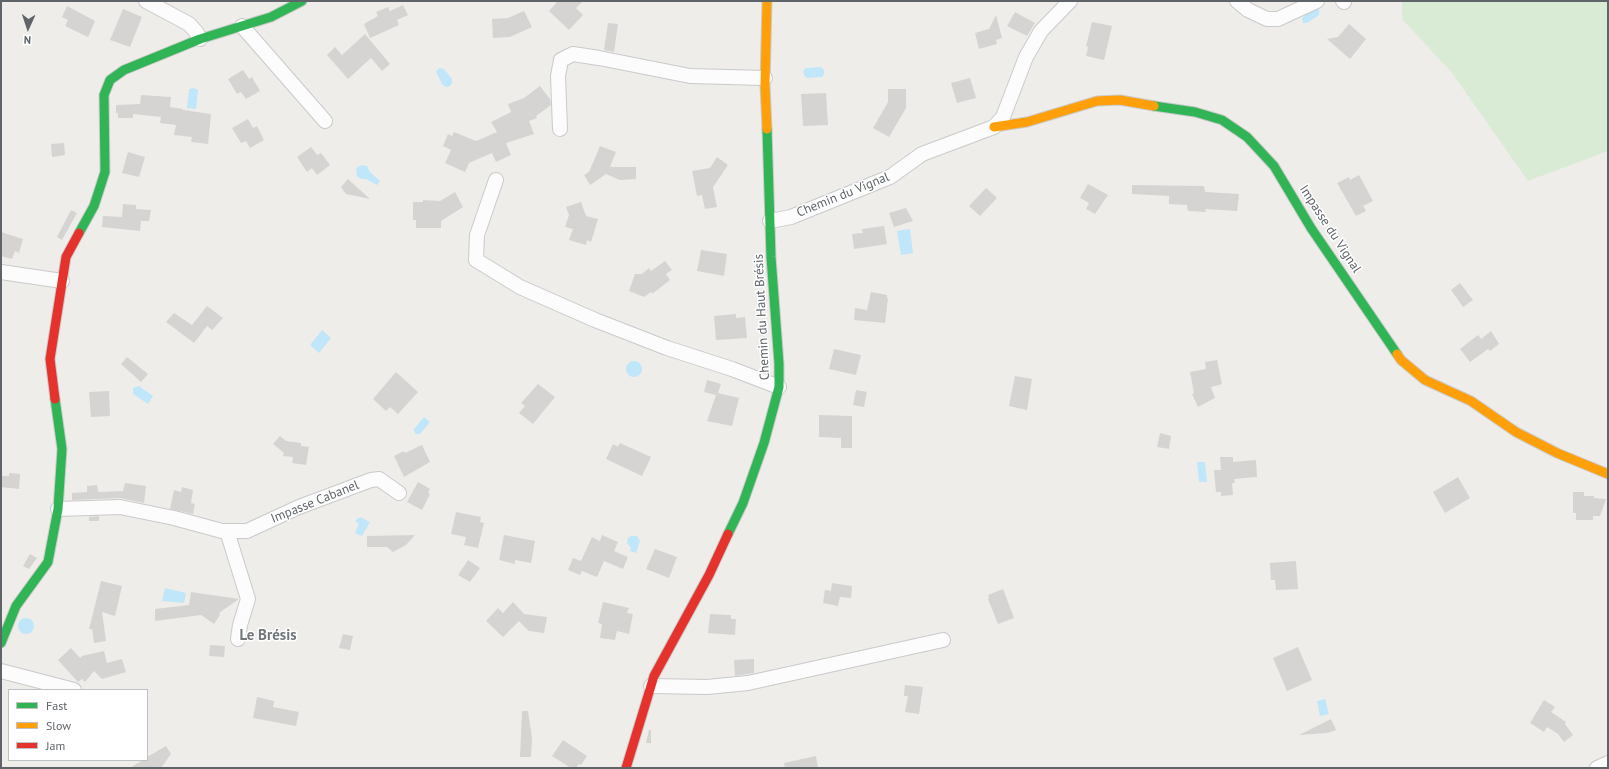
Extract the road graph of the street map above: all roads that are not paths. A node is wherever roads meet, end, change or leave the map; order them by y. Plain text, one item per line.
1 (146, 1) edge
2 (302, 1) edge
3 (767, 1) edge
4 (1070, 1) edge
5 (1237, 1) edge
6 (1317, 1) edge
7 (242, 26) junction
8 (200, 39) junction
9 (765, 78) junction
10 (325, 121) dead end
11 (994, 127) junction
12 (560, 129) dead end
13 (496, 180) dead end
14 (770, 220) junction
15 (1, 272) edge
16 (62, 281) junction
17 (779, 387) junction
18 (1608, 474) edge
19 (400, 493) dead end
20 (58, 509) junction
21 (227, 531) junction
22 (238, 639) dead end
23 (943, 640) dead end
24 (1, 643) edge
25 (1, 671) edge
26 (651, 686) junction
27 (70, 689) edge
28 (1608, 763) edge
29 (626, 768) edge
30 (1597, 768) edge

1 - 8 street
2 - 7 street
3 - 9 street, Chemin du Haut Brésis
4 - 11 street
5 - 6 street
7 - 8 street
7 - 10 street
8 - 16 street
9 - 12 street
9 - 14 street, Chemin du Haut Brésis
11 - 14 street, Chemin du Vignal
11 - 18 street, Impasse du Vignal
13 - 17 street
14 - 17 street, Chemin du Haut Brésis
15 - 16 street
16 - 20 street
17 - 26 street, Chemin du Haut Brésis
19 - 21 street, Impasse Cabanel
20 - 21 street, Impasse Cabanel
20 - 24 street
21 - 22 street
23 - 26 street
25 - 27 street
26 - 29 street, Chemin du Haut Brésis
28 - 30 street

